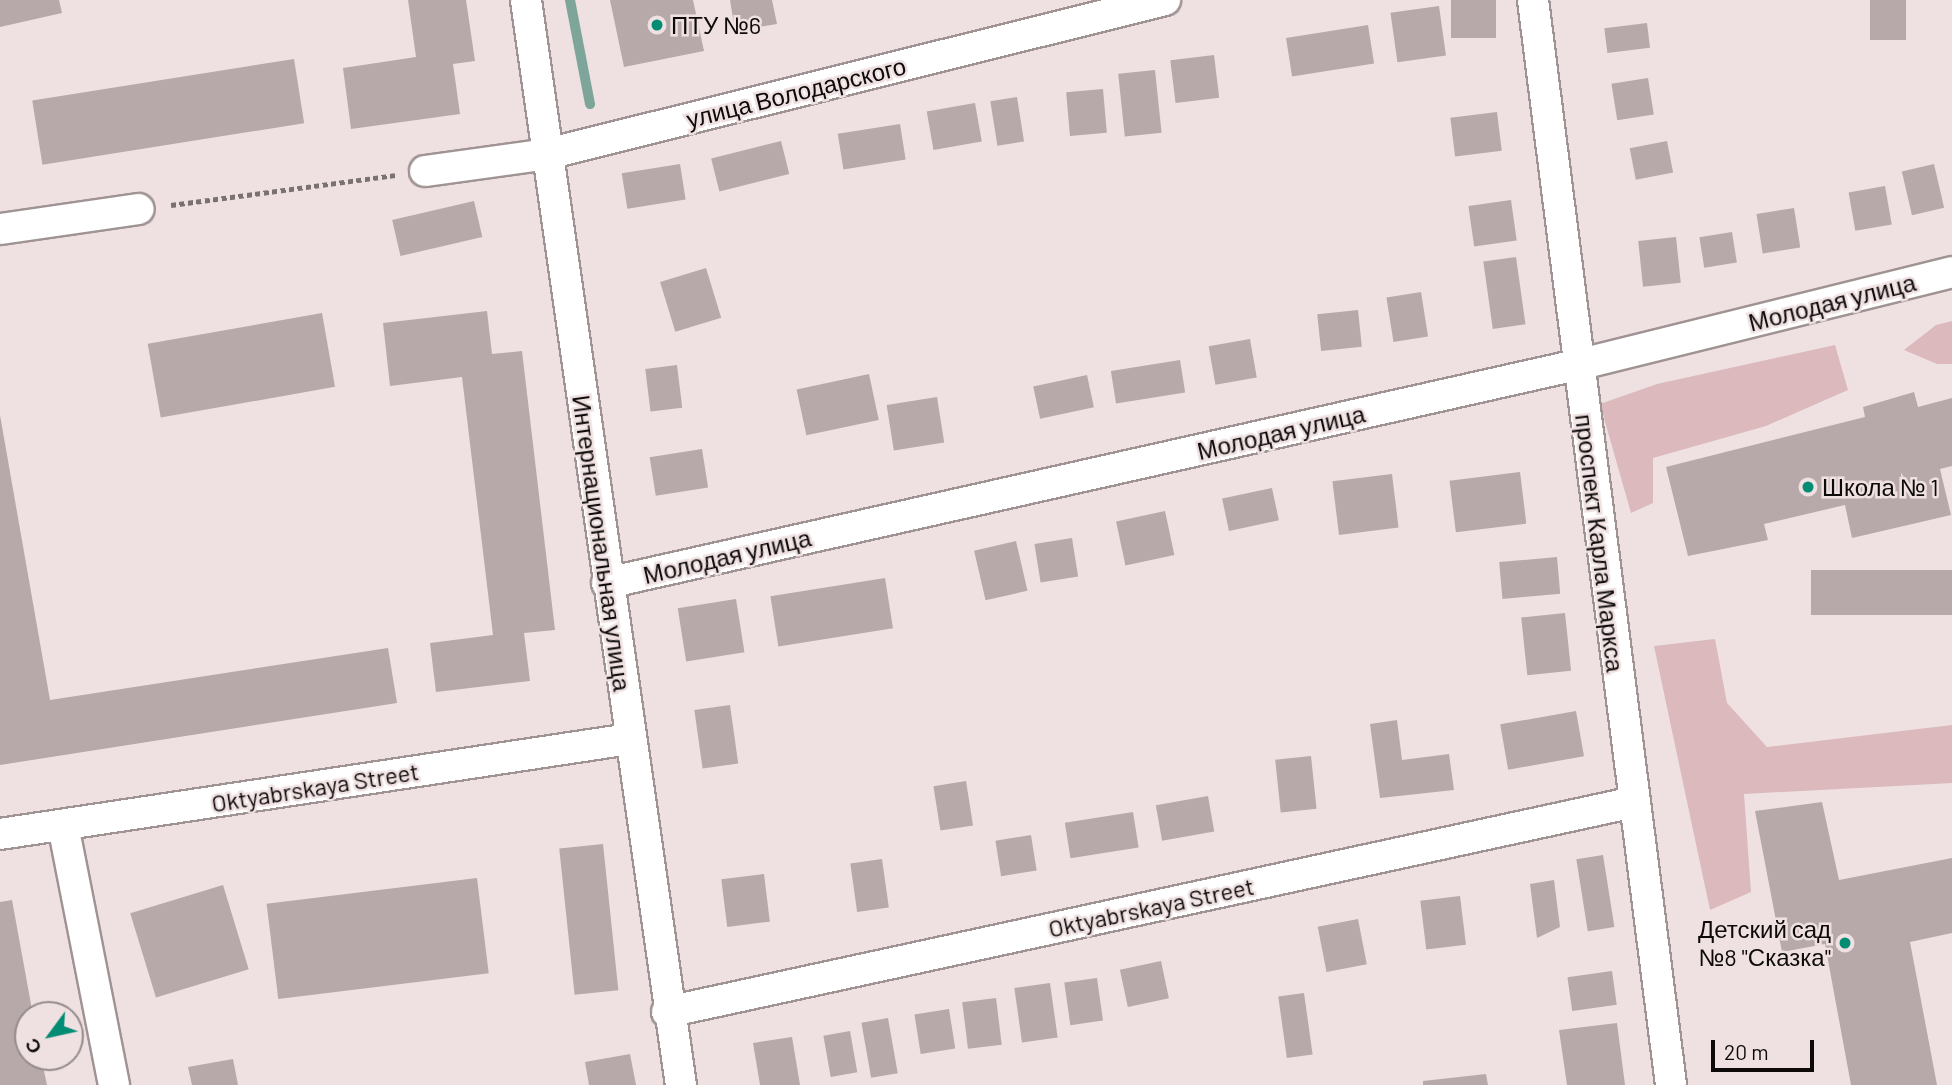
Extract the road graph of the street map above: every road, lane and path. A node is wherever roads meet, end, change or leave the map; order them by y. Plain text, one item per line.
1 (526, 0) edge
2 (1166, 0) edge
3 (1533, 0) edge
4 (547, 153) junction
5 (425, 171) joint
6 (139, 209) joint
7 (0, 229) edge
8 (1952, 272) edge
9 (1577, 365) junction
10 (607, 583) junction
11 (630, 739) junction
12 (1634, 802) junction
13 (63, 825) junction
14 (0, 834) edge
15 (667, 1012) junction
16 (114, 1085) edge
17 (681, 1085) edge
18 (1671, 1085) edge

1 - 4 street, Интернациональная улица
2 - 4 street, улица Володарского
3 - 9 street, проспект Карла Маркса
4 - 5 street, улица Володарского
4 - 10 street, Интернациональная улица
5 - 6 path
6 - 7 street
8 - 9 street, Молодая улица
9 - 10 street, Молодая улица
9 - 12 street, проспект Карла Маркса
10 - 11 street, Интернациональная улица
11 - 13 street, Oktyabrskaya Street
11 - 15 street, Интернациональная улица
12 - 15 street, Oktyabrskaya Street
12 - 18 street, проспект Карла Маркса
13 - 14 street, Oktyabrskaya Street
13 - 16 street
15 - 17 street, Интернациональная улица

